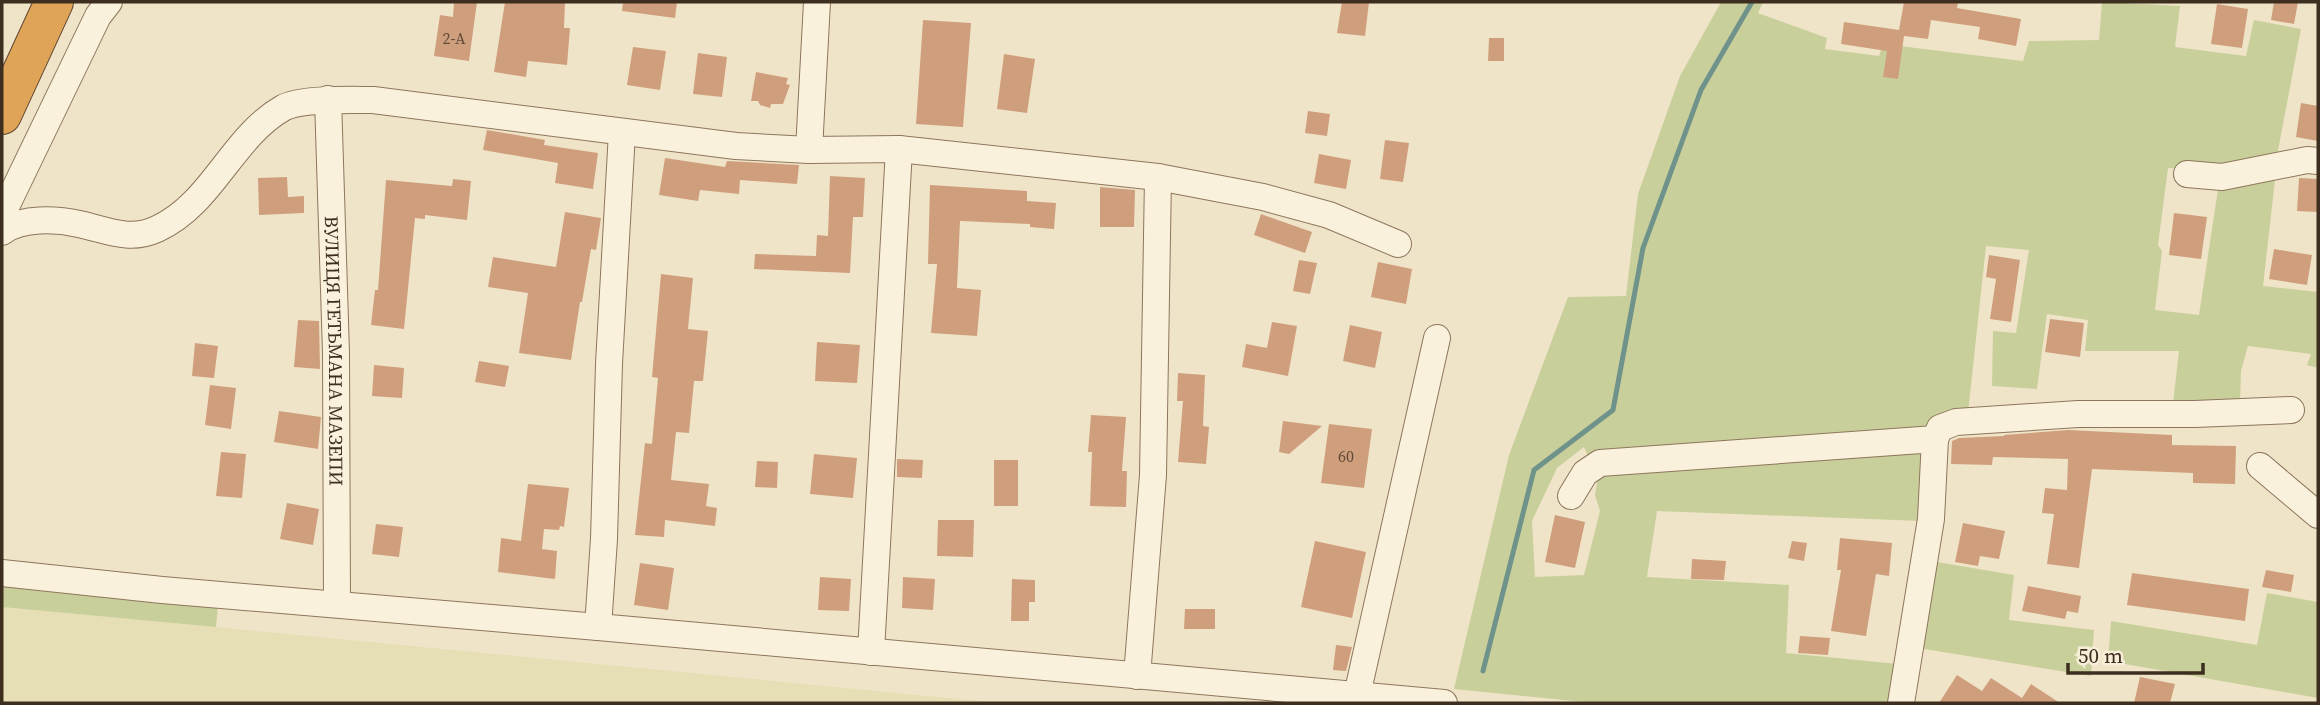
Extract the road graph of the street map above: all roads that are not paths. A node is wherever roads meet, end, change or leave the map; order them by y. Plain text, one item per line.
1 (54, 2) edge
2 (109, 2) edge
3 (817, 2) edge
4 (328, 99) junction
5 (2, 115) edge
6 (622, 132) junction
7 (899, 149) junction
8 (809, 150) junction
9 (2318, 161) edge
10 (2187, 174) dead end
11 (1158, 177) junction
12 (2, 215) edge
13 (2, 232) edge
14 (1398, 244) dead end
15 (1437, 338) dead end
16 (2291, 410) dead end
17 (1935, 439) junction
18 (2260, 466) dead end
19 (1571, 496) dead end
20 (2318, 515) edge
21 (2, 573) edge
22 (337, 604) junction
23 (598, 627) junction
24 (871, 652) junction
25 (1137, 676) junction
26 (1357, 695) junction
27 (1444, 703) edge
28 (1901, 703) edge

1 - 5 highway
2 - 12 street
3 - 8 street
4 - 6 street
4 - 13 street
4 - 22 street, ВУЛИЦЯ ГЕТЬМАНА МАЗЕПИ
6 - 8 street
6 - 23 street
7 - 8 street
7 - 11 street
7 - 24 street
9 - 10 street
11 - 14 street
11 - 25 street
15 - 26 street
16 - 17 street
17 - 19 street
17 - 28 street
18 - 20 street
21 - 22 street
22 - 23 street
23 - 24 street
24 - 25 street
25 - 26 street
26 - 27 street

